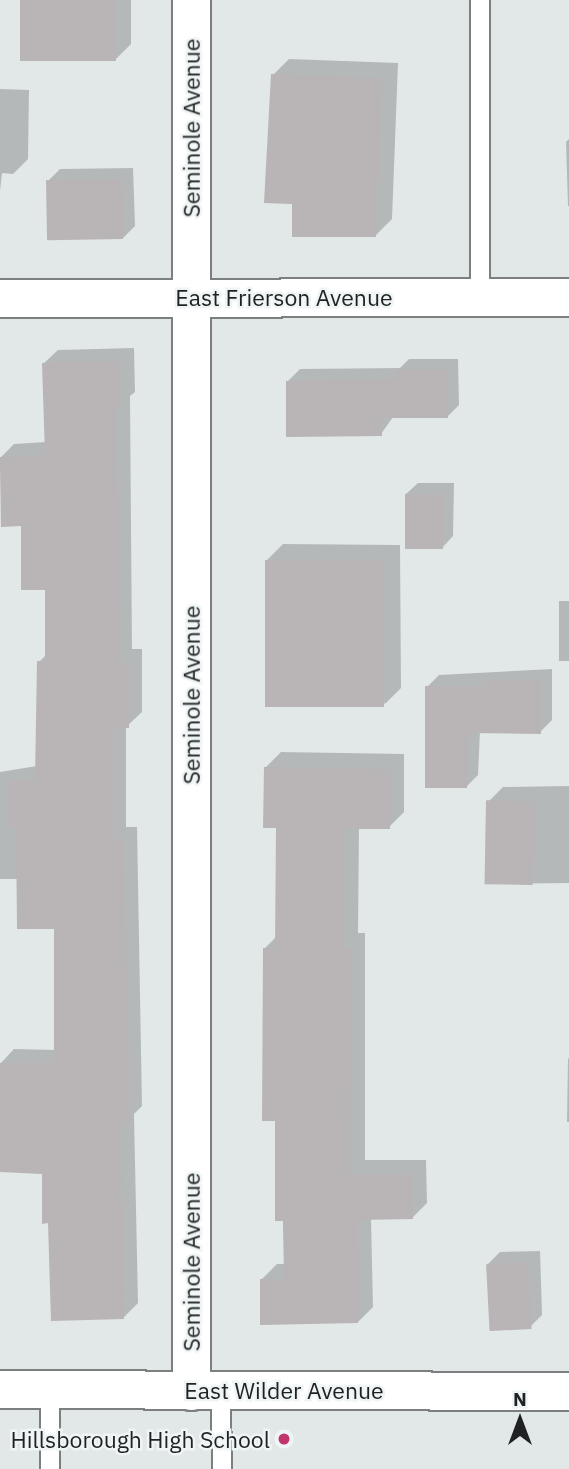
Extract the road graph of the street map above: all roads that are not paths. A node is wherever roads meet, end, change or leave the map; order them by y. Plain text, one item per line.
1 (191, 0) edge
2 (480, 0) edge
3 (190, 297) junction
4 (480, 297) junction
5 (569, 297) edge
6 (0, 298) edge
7 (0, 1389) edge
8 (50, 1389) junction
9 (206, 1391) junction
10 (569, 1391) edge
11 (50, 1469) edge
12 (222, 1469) edge

1 - 3 street, Seminole Avenue
2 - 4 lane
3 - 4 street, East Frierson Avenue
3 - 6 street, East Frierson Avenue
3 - 9 street, Seminole Avenue
4 - 5 street, East Frierson Avenue
7 - 8 street, East Wilder Avenue
8 - 9 street, East Wilder Avenue
8 - 11 lane
9 - 10 street, East Wilder Avenue
9 - 12 lane

